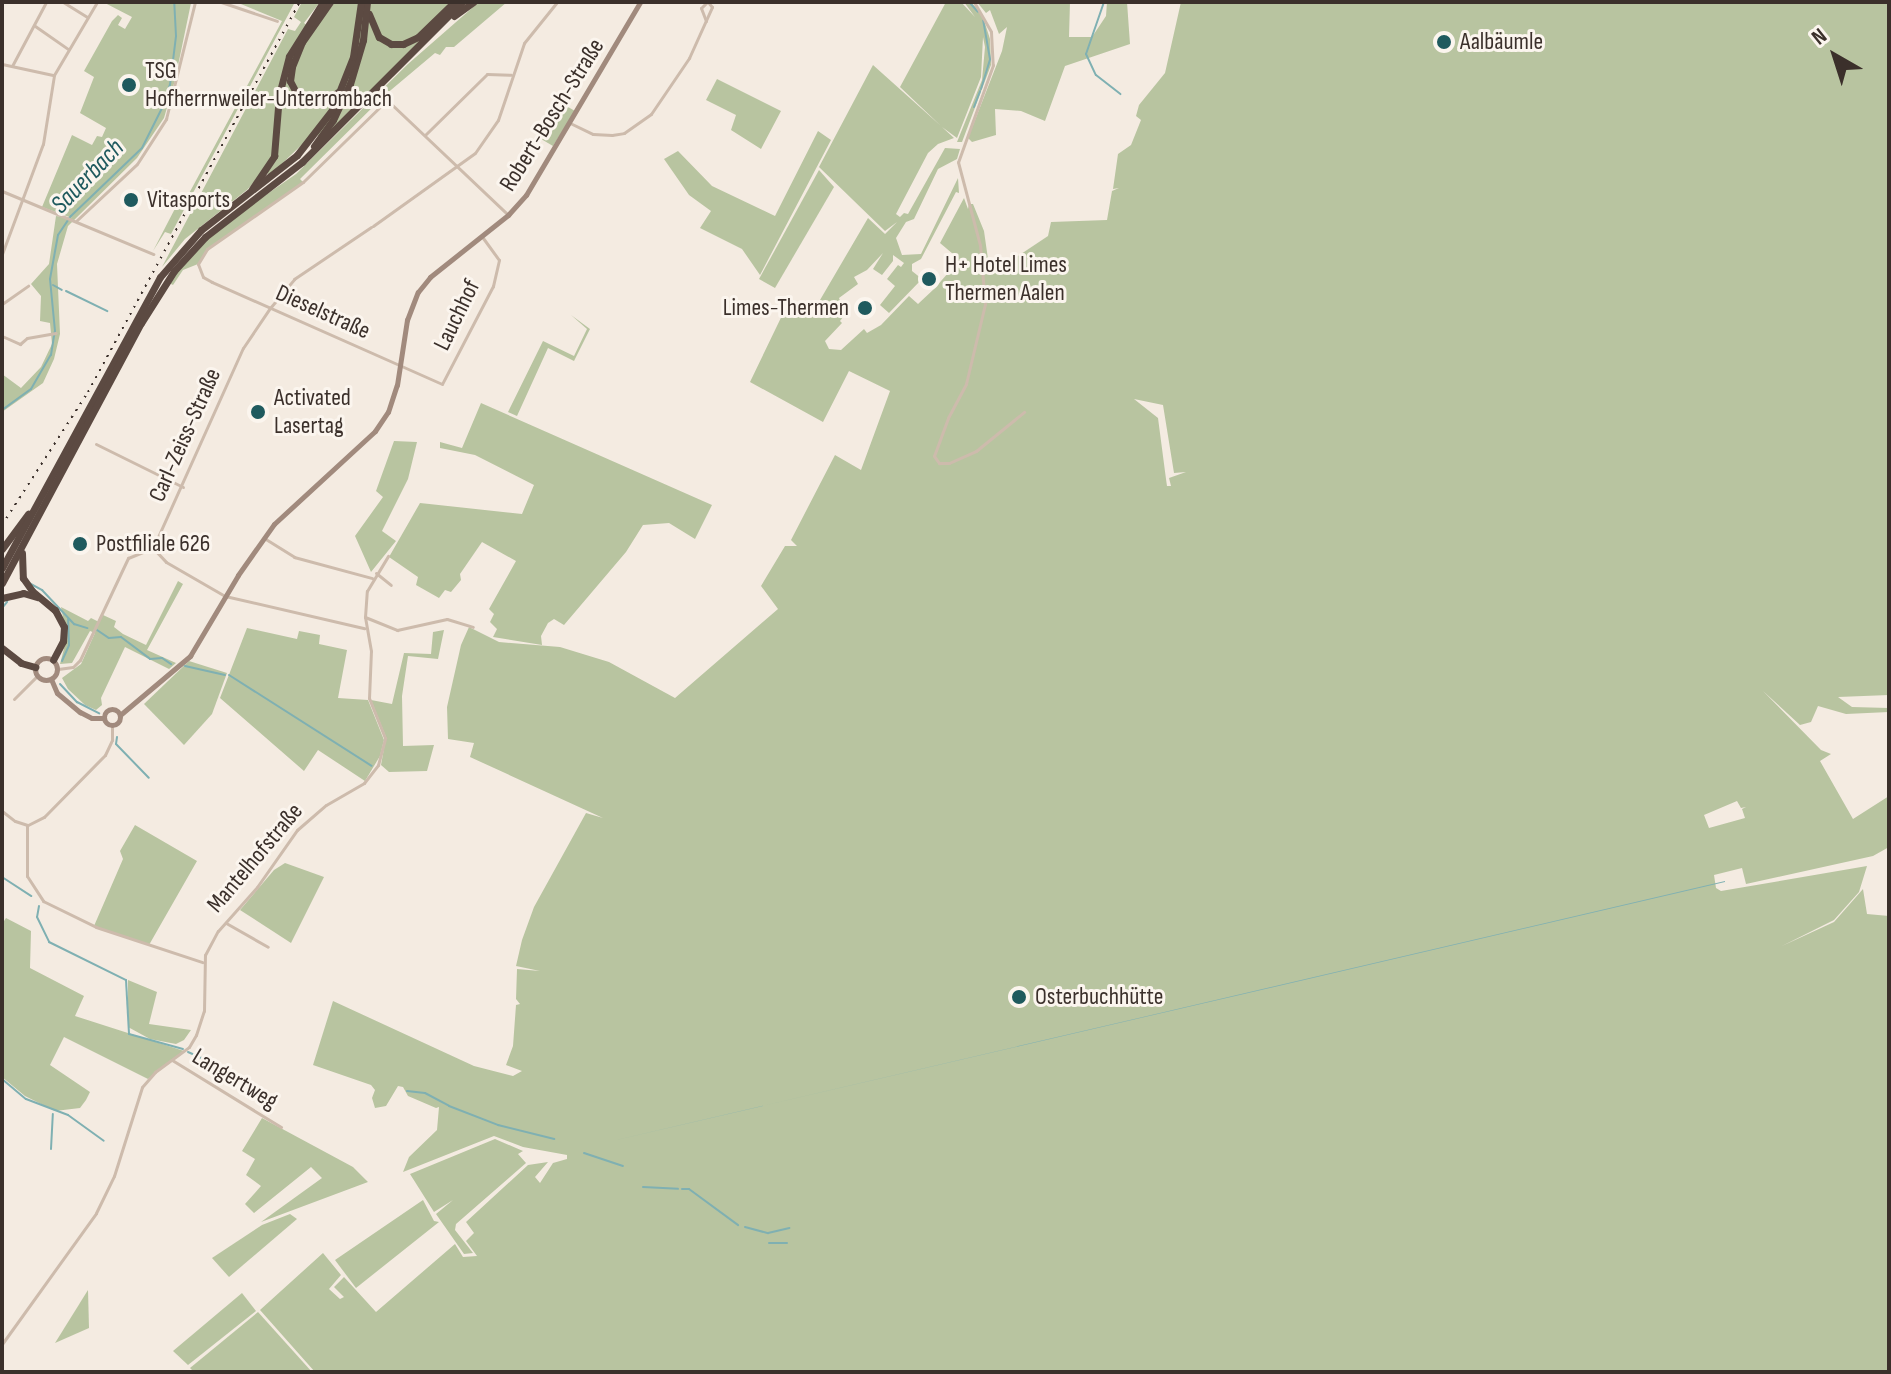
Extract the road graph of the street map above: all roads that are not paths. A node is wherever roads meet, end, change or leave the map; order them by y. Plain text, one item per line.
1 (46, 2) edge
2 (63, 2) edge
3 (97, 2) edge
4 (195, 2) edge
5 (221, 2) edge
6 (323, 2) edge
7 (330, 2) edge
8 (365, 2) edge
9 (454, 2) edge
10 (462, 2) edge
11 (473, 2) edge
12 (557, 2) edge
13 (640, 2) edge
14 (708, 2) edge
15 (974, 2) edge
16 (87, 17) junction
17 (277, 21) dead end
18 (706, 21) junction
19 (35, 26) junction
20 (437, 30) junction
21 (68, 49) junction
22 (2, 64) edge
23 (12, 66) junction
24 (54, 75) junction
25 (511, 75) junction
26 (346, 80) junction
27 (570, 123) junction
28 (425, 135) junction
29 (459, 167) junction
30 (294, 169) junction
31 (2, 191) edge
32 (21, 196) junction
33 (236, 204) junction
34 (508, 215) junction
35 (74, 220) junction
36 (483, 238) junction
37 (2, 254) edge
38 (153, 254) dead end
39 (28, 286) dead end
40 (2, 304) edge
41 (270, 308) junction
42 (54, 333) dead end
43 (2, 336) edge
44 (401, 365) junction
45 (442, 384) joint
46 (1024, 412) dead end
47 (96, 444) dead end
48 (183, 487) junction
49 (46, 490) junction
50 (28, 536) junction
51 (264, 537) junction
52 (153, 548) junction
53 (2, 549) edge
54 (388, 556) dead end
55 (2, 568) edge
56 (376, 573) junction
57 (372, 578) junction
58 (2, 583) edge
59 (391, 585) dead end
60 (225, 596) junction
61 (2, 598) edge
62 (39, 598) junction
63 (365, 617) junction
64 (473, 627) dead end
65 (364, 628) junction
66 (2, 648) edge
67 (53, 660) junction
68 (35, 667) junction
69 (58, 669) junction
70 (37, 676) junction
71 (51, 679) junction
72 (14, 699) dead end
73 (120, 715) junction
74 (103, 718) junction
75 (112, 725) junction
76 (2, 811) edge
77 (27, 825) junction
78 (225, 923) junction
79 (268, 947) dead end
80 (203, 963) junction
81 (172, 1060) junction
82 (281, 1127) dead end
83 (2, 1344) edge

1 - 19 street
2 - 16 street
3 - 16 street
4 - 35 street
5 - 17 street
6 - 33 highway
7 - 26 highway
8 - 9 highway
8 - 26 highway
8 - 30 highway
10 - 20 highway
11 - 20 highway
12 - 25 street, Carl-Zeiss-Straße
13 - 27 street, Robert-Bosch-Straße
14 - 18 street
14 - 18 street
15 - 46 street
16 - 21 street
18 - 27 street
19 - 21 street
19 - 23 street
20 - 30 highway
21 - 24 street
22 - 23 street
23 - 24 street
24 - 32 street
25 - 28 street
25 - 29 street, Carl-Zeiss-Straße
26 - 33 highway
27 - 34 street, Robert-Bosch-Straße
28 - 29 street
28 - 41 street, Dieselstraße
29 - 34 street
29 - 41 street, Carl-Zeiss-Straße
30 - 50 highway
31 - 32 street
32 - 35 street
32 - 37 street
33 - 49 highway
34 - 36 street, Robert-Bosch-Straße
35 - 38 street
36 - 44 street, Robert-Bosch-Straße
36 - 45 street, Lauchhof
39 - 40 street
41 - 44 street, Dieselstraße
41 - 48 street, Carl-Zeiss-Straße
42 - 43 street
44 - 45 street, Dieselstraße
44 - 51 street, Robert-Bosch-Straße
47 - 48 street
48 - 52 street, Carl-Zeiss-Straße
49 - 53 highway
49 - 55 highway
50 - 58 highway
50 - 62 highway
51 - 57 street
51 - 60 street, Robert-Bosch-Straße
52 - 60 street
52 - 69 street, Carl-Zeiss-Straße
54 - 56 street
56 - 57 street
56 - 59 street
57 - 63 street
60 - 65 street
60 - 73 street, Robert-Bosch-Straße
61 - 62 highway
62 - 67 highway
63 - 64 street
63 - 65 street
65 - 78 street, Mantelhofstraße
66 - 68 highway
67 - 68 street
67 - 69 street
68 - 70 street
69 - 71 street
70 - 71 street
70 - 72 street
71 - 74 street
73 - 74 street
73 - 75 street, Robert-Bosch-Straße
74 - 75 street
75 - 77 street
76 - 77 street
77 - 80 street
78 - 79 street
78 - 80 street, Mantelhofstraße
80 - 81 street, Mantelhofstraße
81 - 82 street, Langertweg
81 - 83 street, Mantelhofstraße

